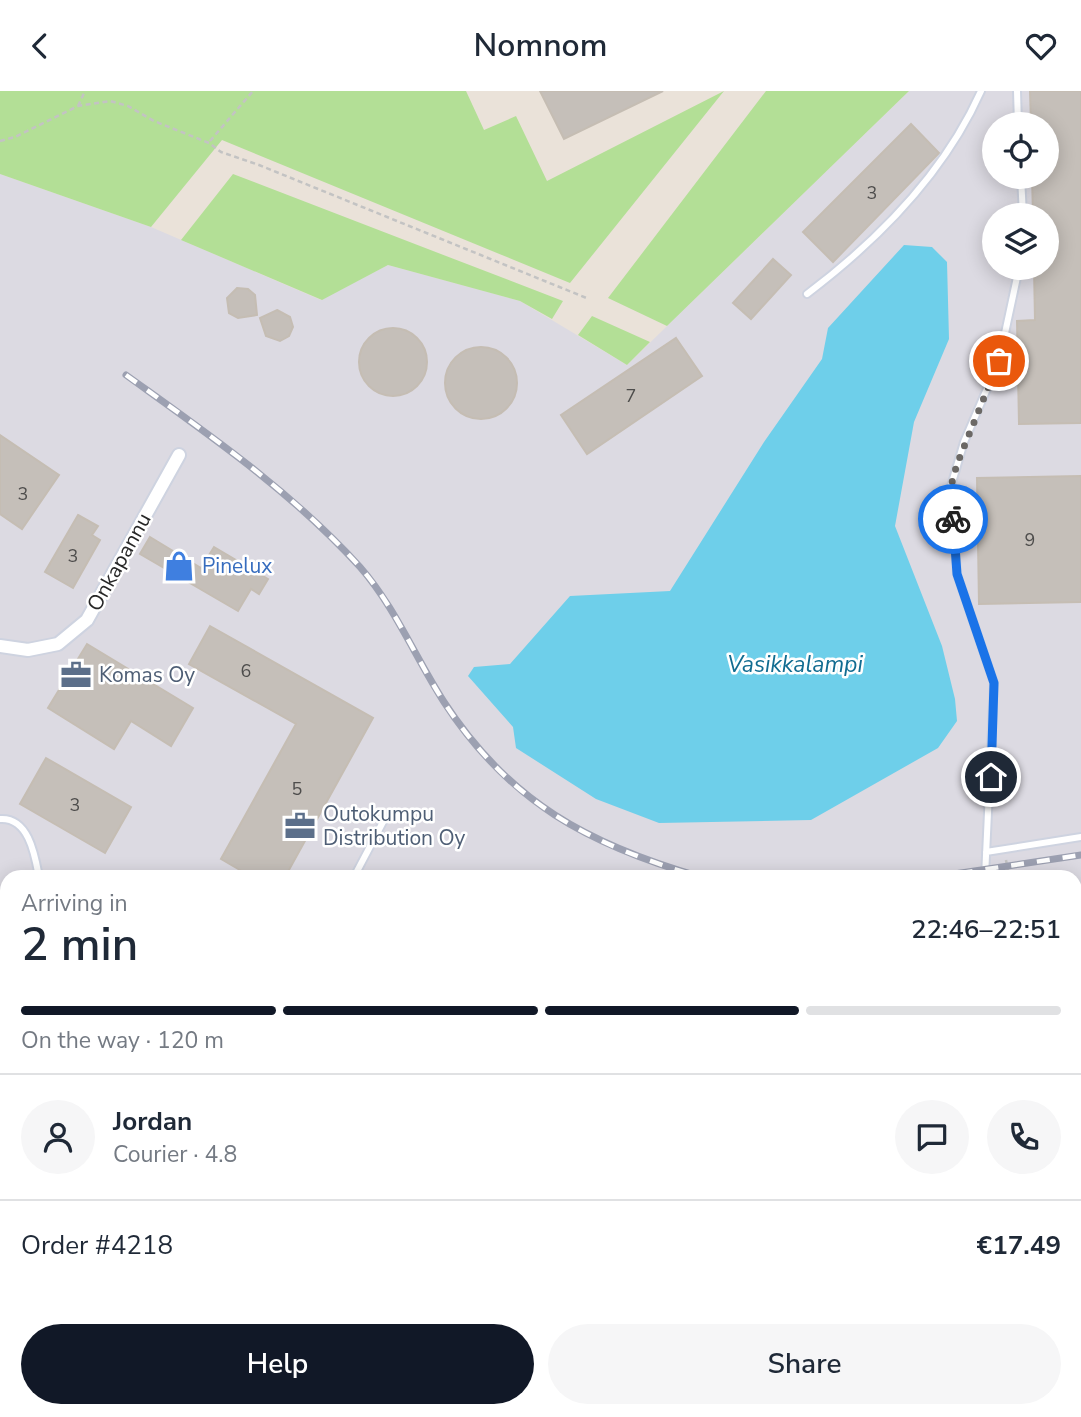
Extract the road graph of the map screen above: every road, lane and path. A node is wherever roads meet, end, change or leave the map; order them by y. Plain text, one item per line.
1 (85, 91) edge
2 (253, 91) edge
3 (981, 91) edge
4 (1017, 91) edge
5 (78, 106) junction
6 (1018, 112) edge
7 (0, 141) edge
8 (209, 143) junction
9 (1016, 280) edge
10 (807, 294) dead end
11 (589, 299) dead end
12 (179, 455) dead end
13 (0, 646) edge
14 (0, 819) edge
15 (384, 820) dead end
16 (1081, 837) edge
17 (1004, 849) junction
18 (986, 852) junction
19 (38, 870) edge
20 (358, 870) edge
21 (985, 870) edge
22 (1008, 870) edge

1 - 5 path
2 - 8 path
3 - 10 lane
4 - 6 lane
5 - 7 path
5 - 8 path
8 - 11 path
9 - 18 lane
12 - 13 street, Onkapannu
14 - 19 lane
15 - 20 lane
16 - 17 lane
17 - 18 lane
17 - 22 path
18 - 21 lane

